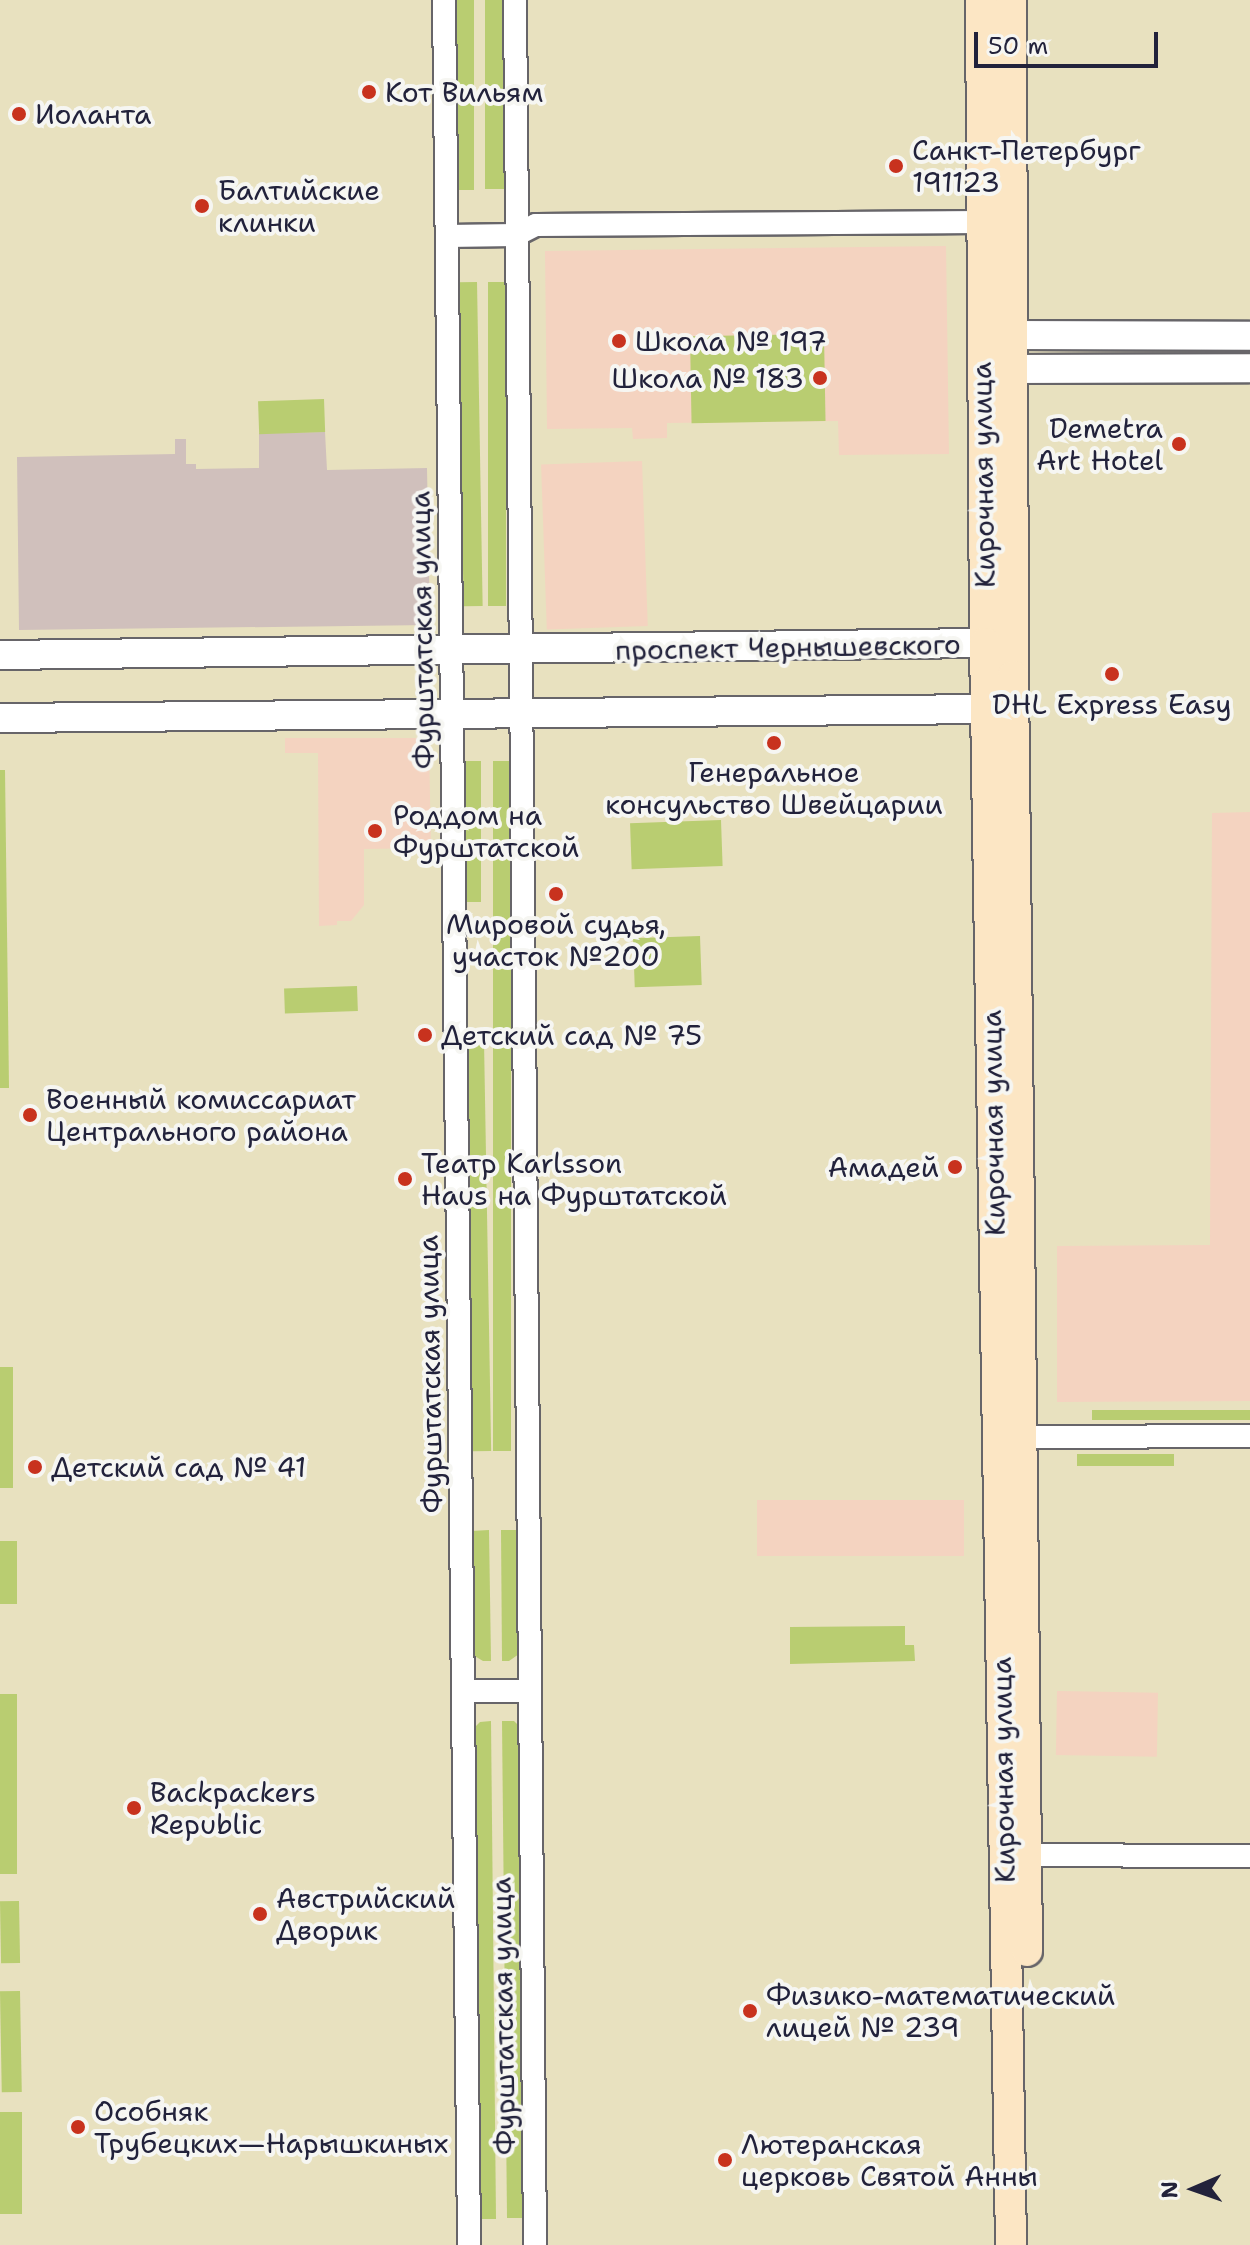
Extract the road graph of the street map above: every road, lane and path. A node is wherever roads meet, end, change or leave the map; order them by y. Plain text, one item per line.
1 (444, 0) edge
2 (515, 0) edge
3 (981, 0) edge
4 (1011, 0) edge
5 (981, 222) junction
6 (516, 235) junction
7 (447, 236) junction
8 (1013, 335) junction
9 (1250, 336) edge
10 (982, 353) junction
11 (1250, 368) edge
12 (1013, 369) junction
13 (985, 643) junction
14 (519, 651) junction
15 (453, 652) junction
16 (0, 655) edge
17 (1013, 676) junction
18 (986, 709) junction
19 (520, 713) junction
20 (453, 714) junction
21 (0, 718) edge
22 (1250, 1436) edge
23 (1010, 1437) junction
24 (463, 1691) junction
25 (530, 1691) junction
26 (1026, 1855) junction
27 (1250, 1856) edge
28 (469, 2245) edge
29 (535, 2245) edge
30 (1011, 2245) edge
31 (1030, 2245) edge

1 - 7 street, Фурштатская улица
2 - 6 street, Фурштатская улица
3 - 5 main road, Кирочная улица
4 - 8 main road, Кирочная улица
5 - 6 street
5 - 10 main road, Кирочная улица
6 - 7 street
6 - 14 street, Фурштатская улица
7 - 15 street, Фурштатская улица
8 - 9 street
8 - 10 street
8 - 12 main road, Кирочная улица
10 - 12 street
10 - 13 main road, Кирочная улица
11 - 12 street
12 - 17 main road, Кирочная улица
13 - 14 street, проспект Чернышевского
13 - 17 street, проспект Чернышевского
13 - 18 main road, Кирочная улица
14 - 15 street, проспект Чернышевского
14 - 19 street, Фурштатская улица
15 - 16 street, проспект Чернышевского
15 - 20 street, Фурштатская улица
17 - 18 street
17 - 23 main road, Кирочная улица
18 - 19 street
18 - 23 main road, Кирочная улица
19 - 20 street
19 - 25 street, Фурштатская улица
20 - 21 street
20 - 24 street, Фурштатская улица
22 - 23 street
23 - 26 main road, Кирочная улица
23 - 30 main road, Кирочная улица
24 - 25 street
24 - 28 street, Фурштатская улица
25 - 29 street, Фурштатская улица
26 - 27 street
26 - 31 main road, Кирочная улица

